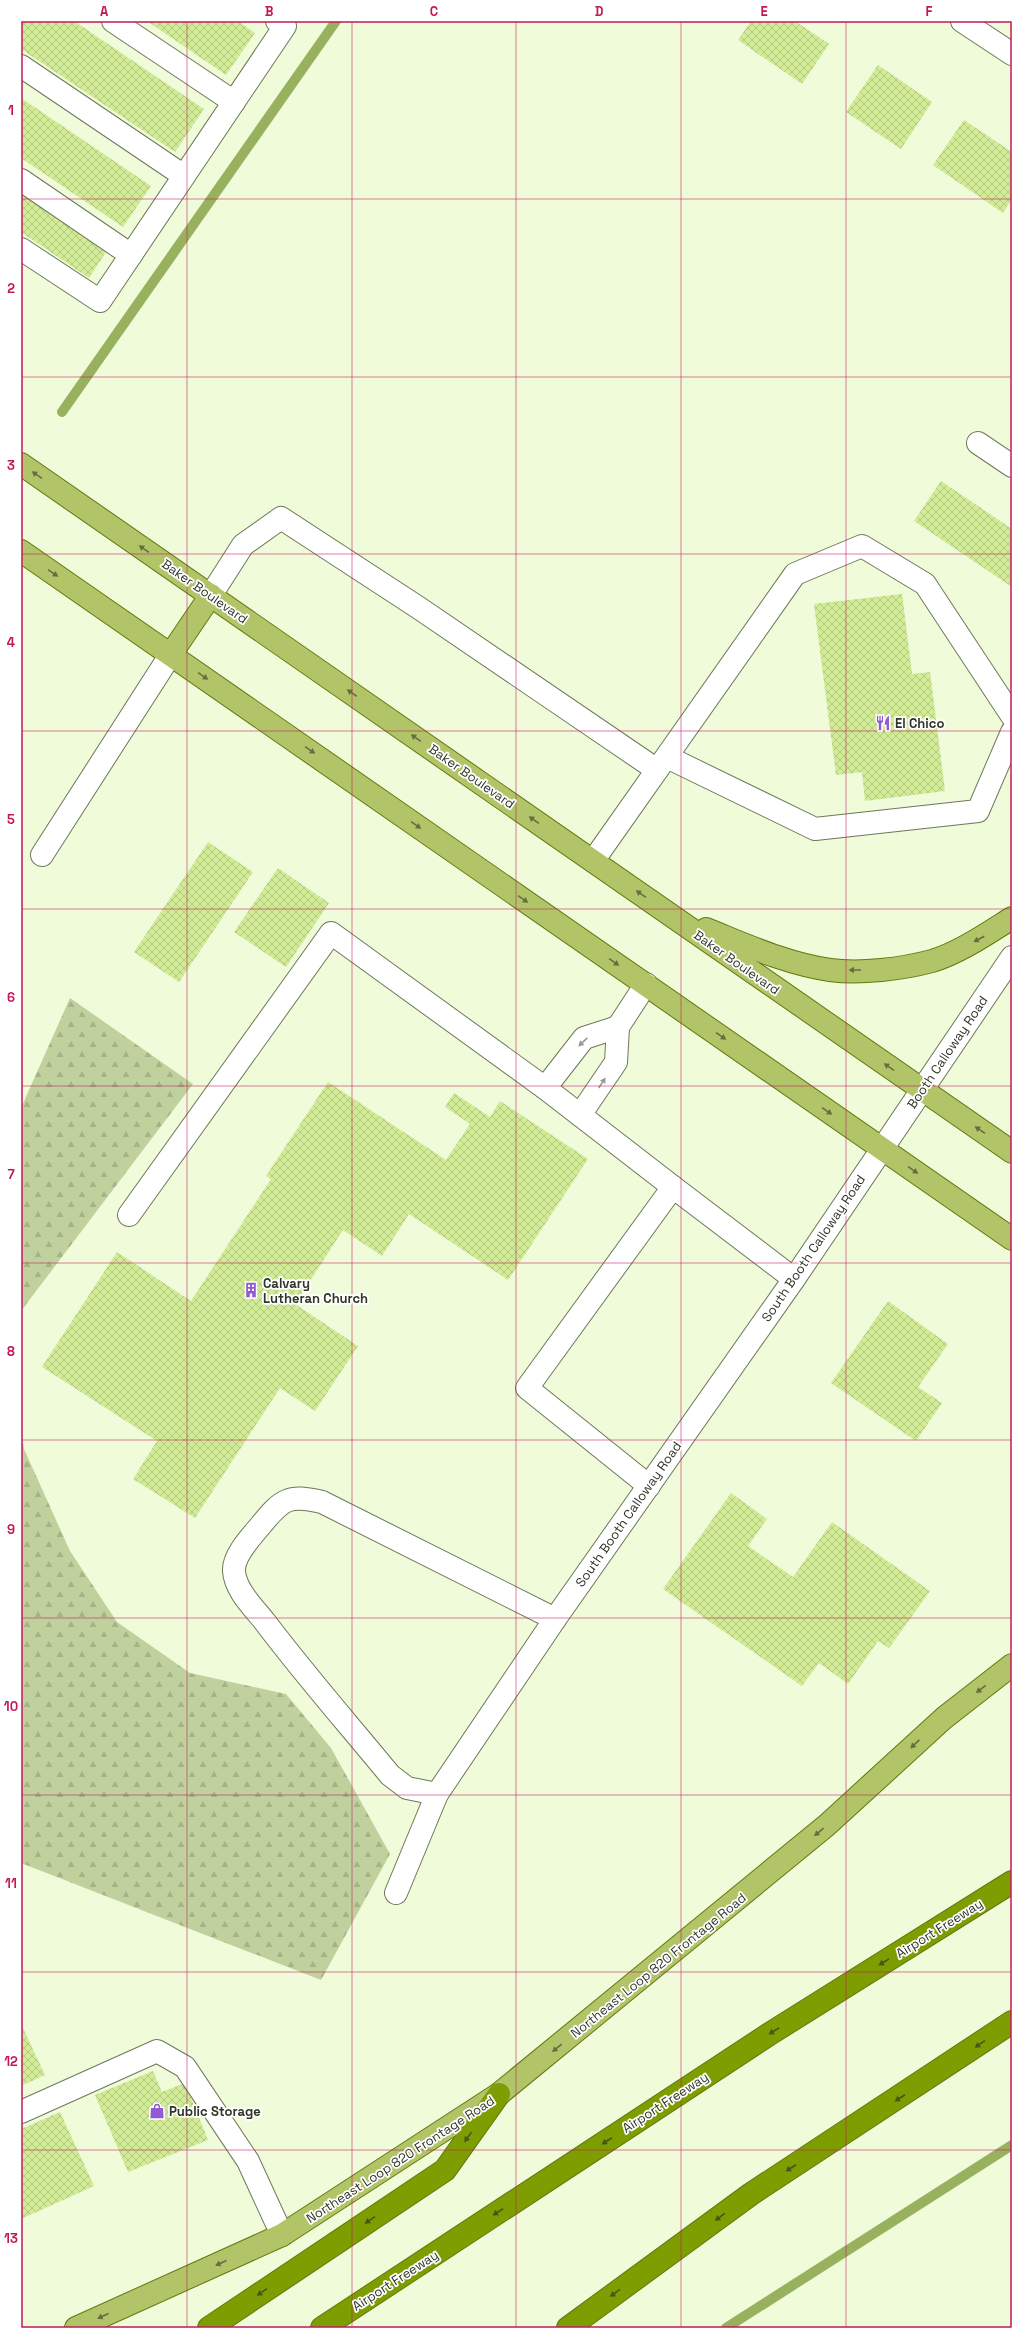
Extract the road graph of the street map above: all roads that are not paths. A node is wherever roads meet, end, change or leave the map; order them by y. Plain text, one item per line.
1 (113, 21) edge
2 (962, 21) edge
3 (283, 23) edge
4 (1012, 54) edge
5 (21, 66) edge
6 (234, 102) junction
7 (184, 176) junction
8 (21, 180) edge
9 (21, 249) edge
10 (131, 255) junction
11 (978, 443) dead end
12 (21, 464) edge
13 (1012, 466) edge
14 (21, 552) edge
15 (211, 595) junction
16 (171, 654) junction
17 (1012, 716) edge
18 (1012, 732) edge
19 (662, 764) junction
20 (42, 855) dead end
21 (594, 861) junction
22 (673, 917) junction
23 (1012, 918) edge
24 (1012, 957) edge
25 (646, 984) junction
26 (618, 1026) junction
27 (545, 1088) junction
28 (921, 1089) junction
29 (580, 1115) junction
30 (881, 1148) junction
31 (1012, 1152) edge
32 (673, 1187) junction
33 (129, 1216) dead end
34 (1012, 1239) edge
35 (794, 1279) junction
36 (649, 1486) junction
37 (555, 1618) junction
38 (1012, 1665) edge
39 (438, 1794) junction
40 (1012, 1882) edge
41 (396, 1892) dead end
42 (1012, 2022) edge
43 (499, 2094) junction
44 (21, 2112) edge
45 (282, 2235) junction
46 (76, 2328) edge
47 (209, 2328) edge
48 (322, 2328) edge
49 (568, 2328) edge

1 - 6 street
2 - 4 street
3 - 6 street
5 - 7 street
6 - 7 street
7 - 10 street
8 - 10 street
9 - 10 street
11 - 13 street
15 -> 12 main road, Baker Boulevard
14 -> 16 main road
15 - 16 main road
15 - 19 street
21 -> 15 main road, Baker Boulevard
16 - 20 street
16 -> 25 main road
17 - 19 street
18 - 19 street
19 - 21 street
22 -> 21 main road, Baker Boulevard
23 -> 22 main road
28 -> 22 main road, Baker Boulevard
24 - 28 street, Booth Calloway Road
25 - 26 street
25 -> 30 main road
26 -> 27 street
29 -> 26 street
27 - 29 street
27 - 33 street
28 - 30 street, Booth Calloway Road
31 -> 28 main road, Baker Boulevard
29 - 32 street
30 -> 34 main road
30 - 35 street, South Booth Calloway Road
32 - 35 street
32 - 36 street
35 - 36 street, South Booth Calloway Road
36 - 37 street, South Booth Calloway Road
37 - 39 street, South Booth Calloway Road
37 - 39 street
38 -> 43 main road, Northeast Loop 820 Frontage Road
39 - 41 street, South Booth Calloway Road
40 -> 48 highway, Airport Freeway
42 -> 49 highway
43 - 45 main road, Northeast Loop 820 Frontage Road
43 -> 47 highway
44 - 45 street
45 -> 46 main road

